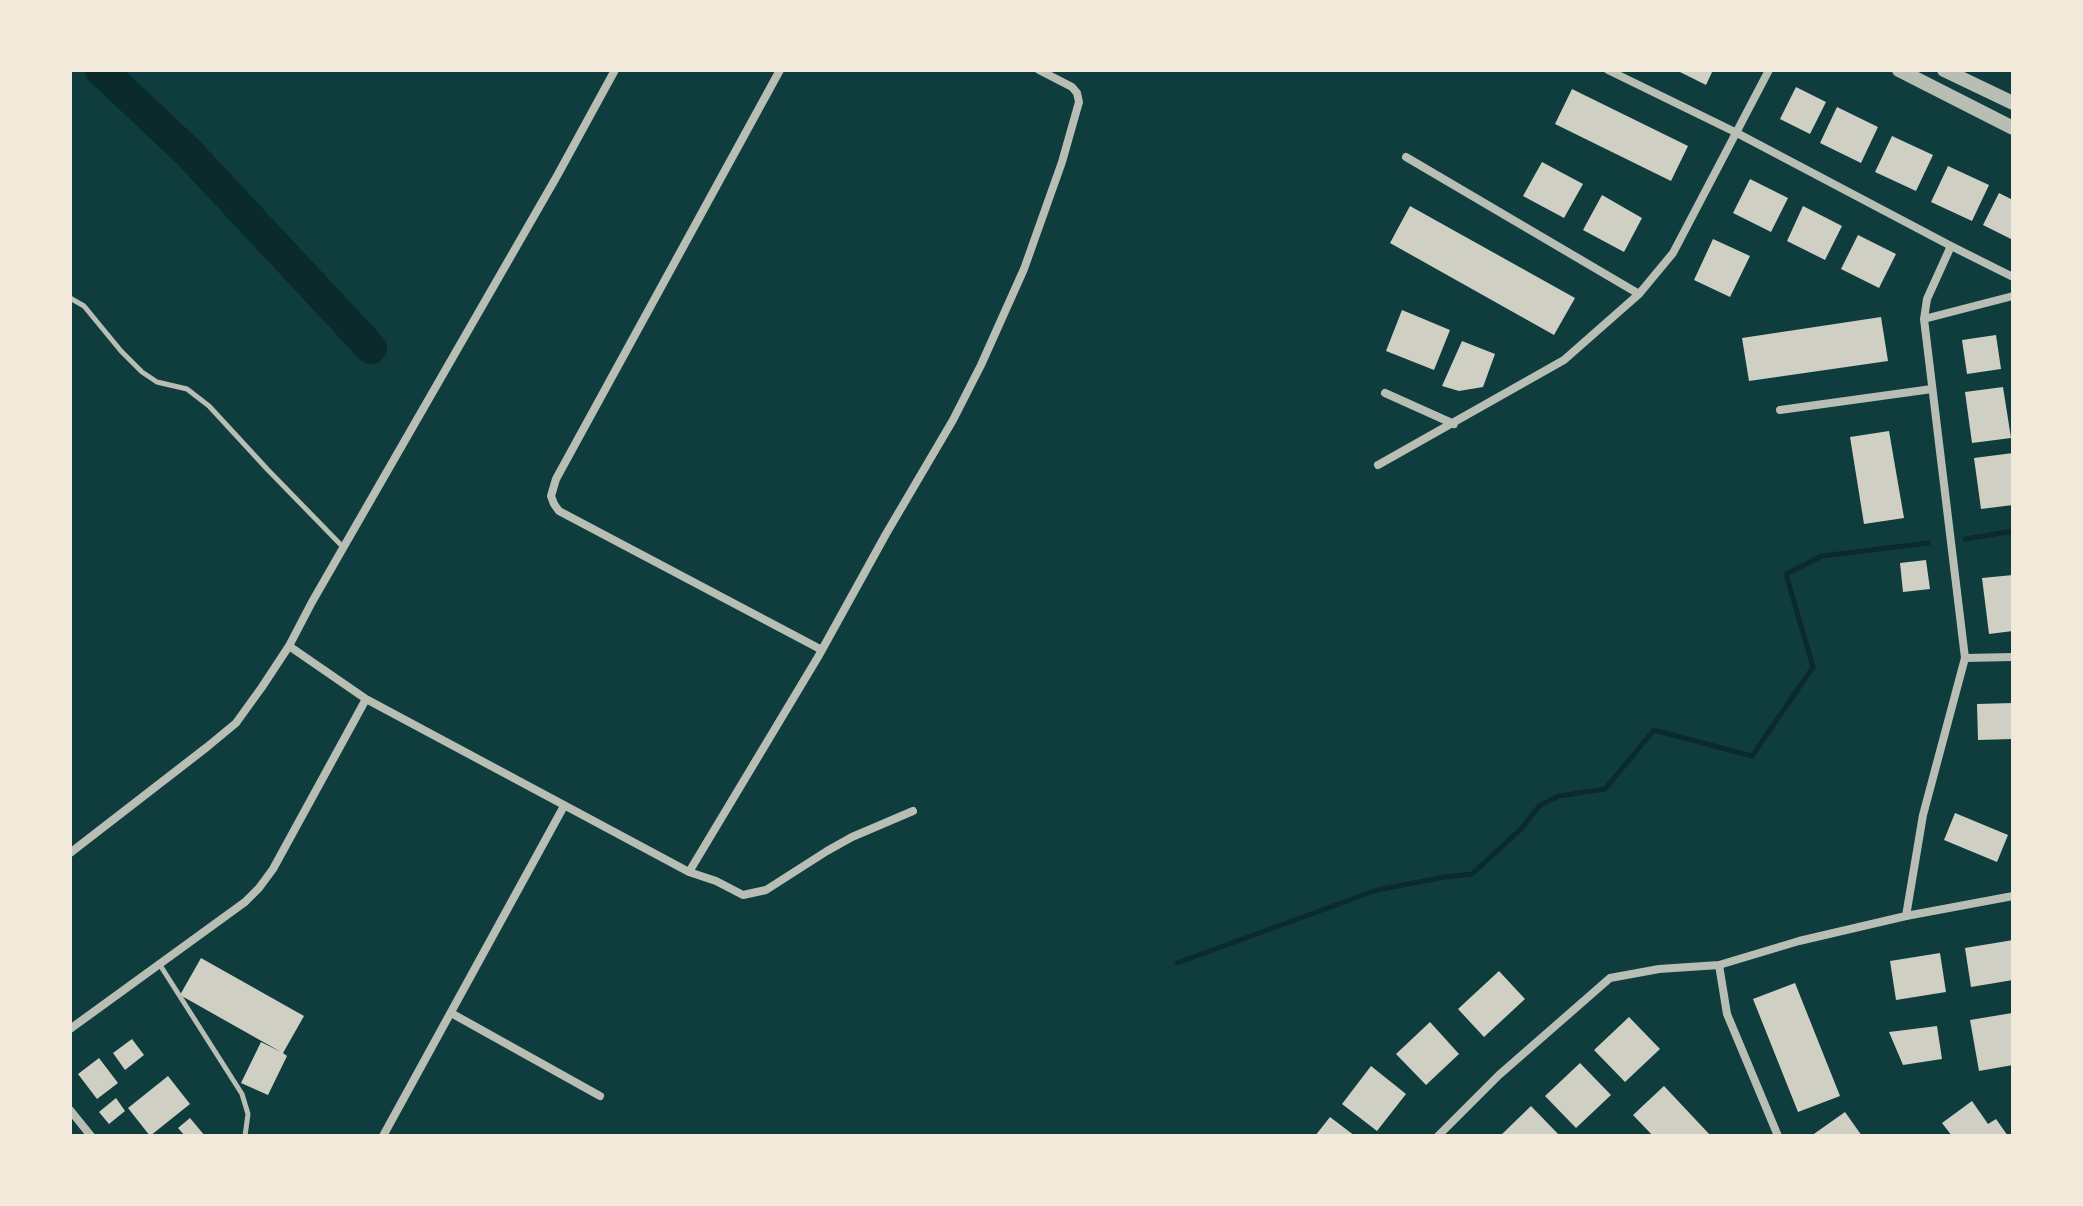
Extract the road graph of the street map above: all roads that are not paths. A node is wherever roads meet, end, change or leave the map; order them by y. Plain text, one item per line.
1 (615, 70) edge
2 (780, 70) edge
3 (1039, 70) edge
4 (1608, 70) edge
5 (1769, 70) edge
6 (1899, 70) edge
7 (1944, 70) edge
8 (2013, 103) edge
9 (2013, 128) edge
10 (1735, 132) junction
11 (1406, 157) dead end
12 (1951, 246) junction
13 (2013, 277) edge
14 (1639, 294) junction
15 (2013, 296) edge
16 (70, 298) edge
17 (1924, 319) junction
18 (1932, 389) junction
19 (1385, 393) dead end
20 (1780, 410) dead end
21 (1454, 424) junction
22 (1378, 465) dead end
23 (344, 547) junction
24 (289, 646) junction
25 (820, 654) junction
26 (2013, 657) edge
27 (1965, 658) junction
28 (366, 699) junction
29 (564, 806) junction
30 (913, 811) dead end
31 (70, 853) edge
32 (689, 872) junction
33 (2013, 896) edge
34 (1906, 916) junction
35 (160, 965) junction
36 (1719, 965) junction
37 (451, 1013) junction
38 (70, 1029) edge
39 (600, 1096) dead end
40 (70, 1110) edge
41 (91, 1136) edge
42 (245, 1136) edge
43 (383, 1136) edge
44 (1438, 1136) edge
45 (1778, 1136) edge

1 - 23 street
2 - 25 street
3 - 25 street
4 - 10 street
5 - 10 street
6 - 9 street
7 - 8 street
10 - 12 street
10 - 14 street
11 - 14 street
12 - 13 street
12 - 17 street
14 - 21 street
15 - 17 street
16 - 23 lane
17 - 18 street
18 - 20 street
18 - 27 street
19 - 21 street
21 - 22 street
23 - 24 street
24 - 28 street
24 - 31 street
25 - 32 street
26 - 27 street
27 - 34 street
28 - 29 street
28 - 35 street
29 - 32 street
29 - 37 street
30 - 32 street
33 - 34 street
34 - 36 street
35 - 38 street
35 - 42 lane
36 - 44 street
36 - 45 street
37 - 39 street
37 - 43 street
40 - 41 street

